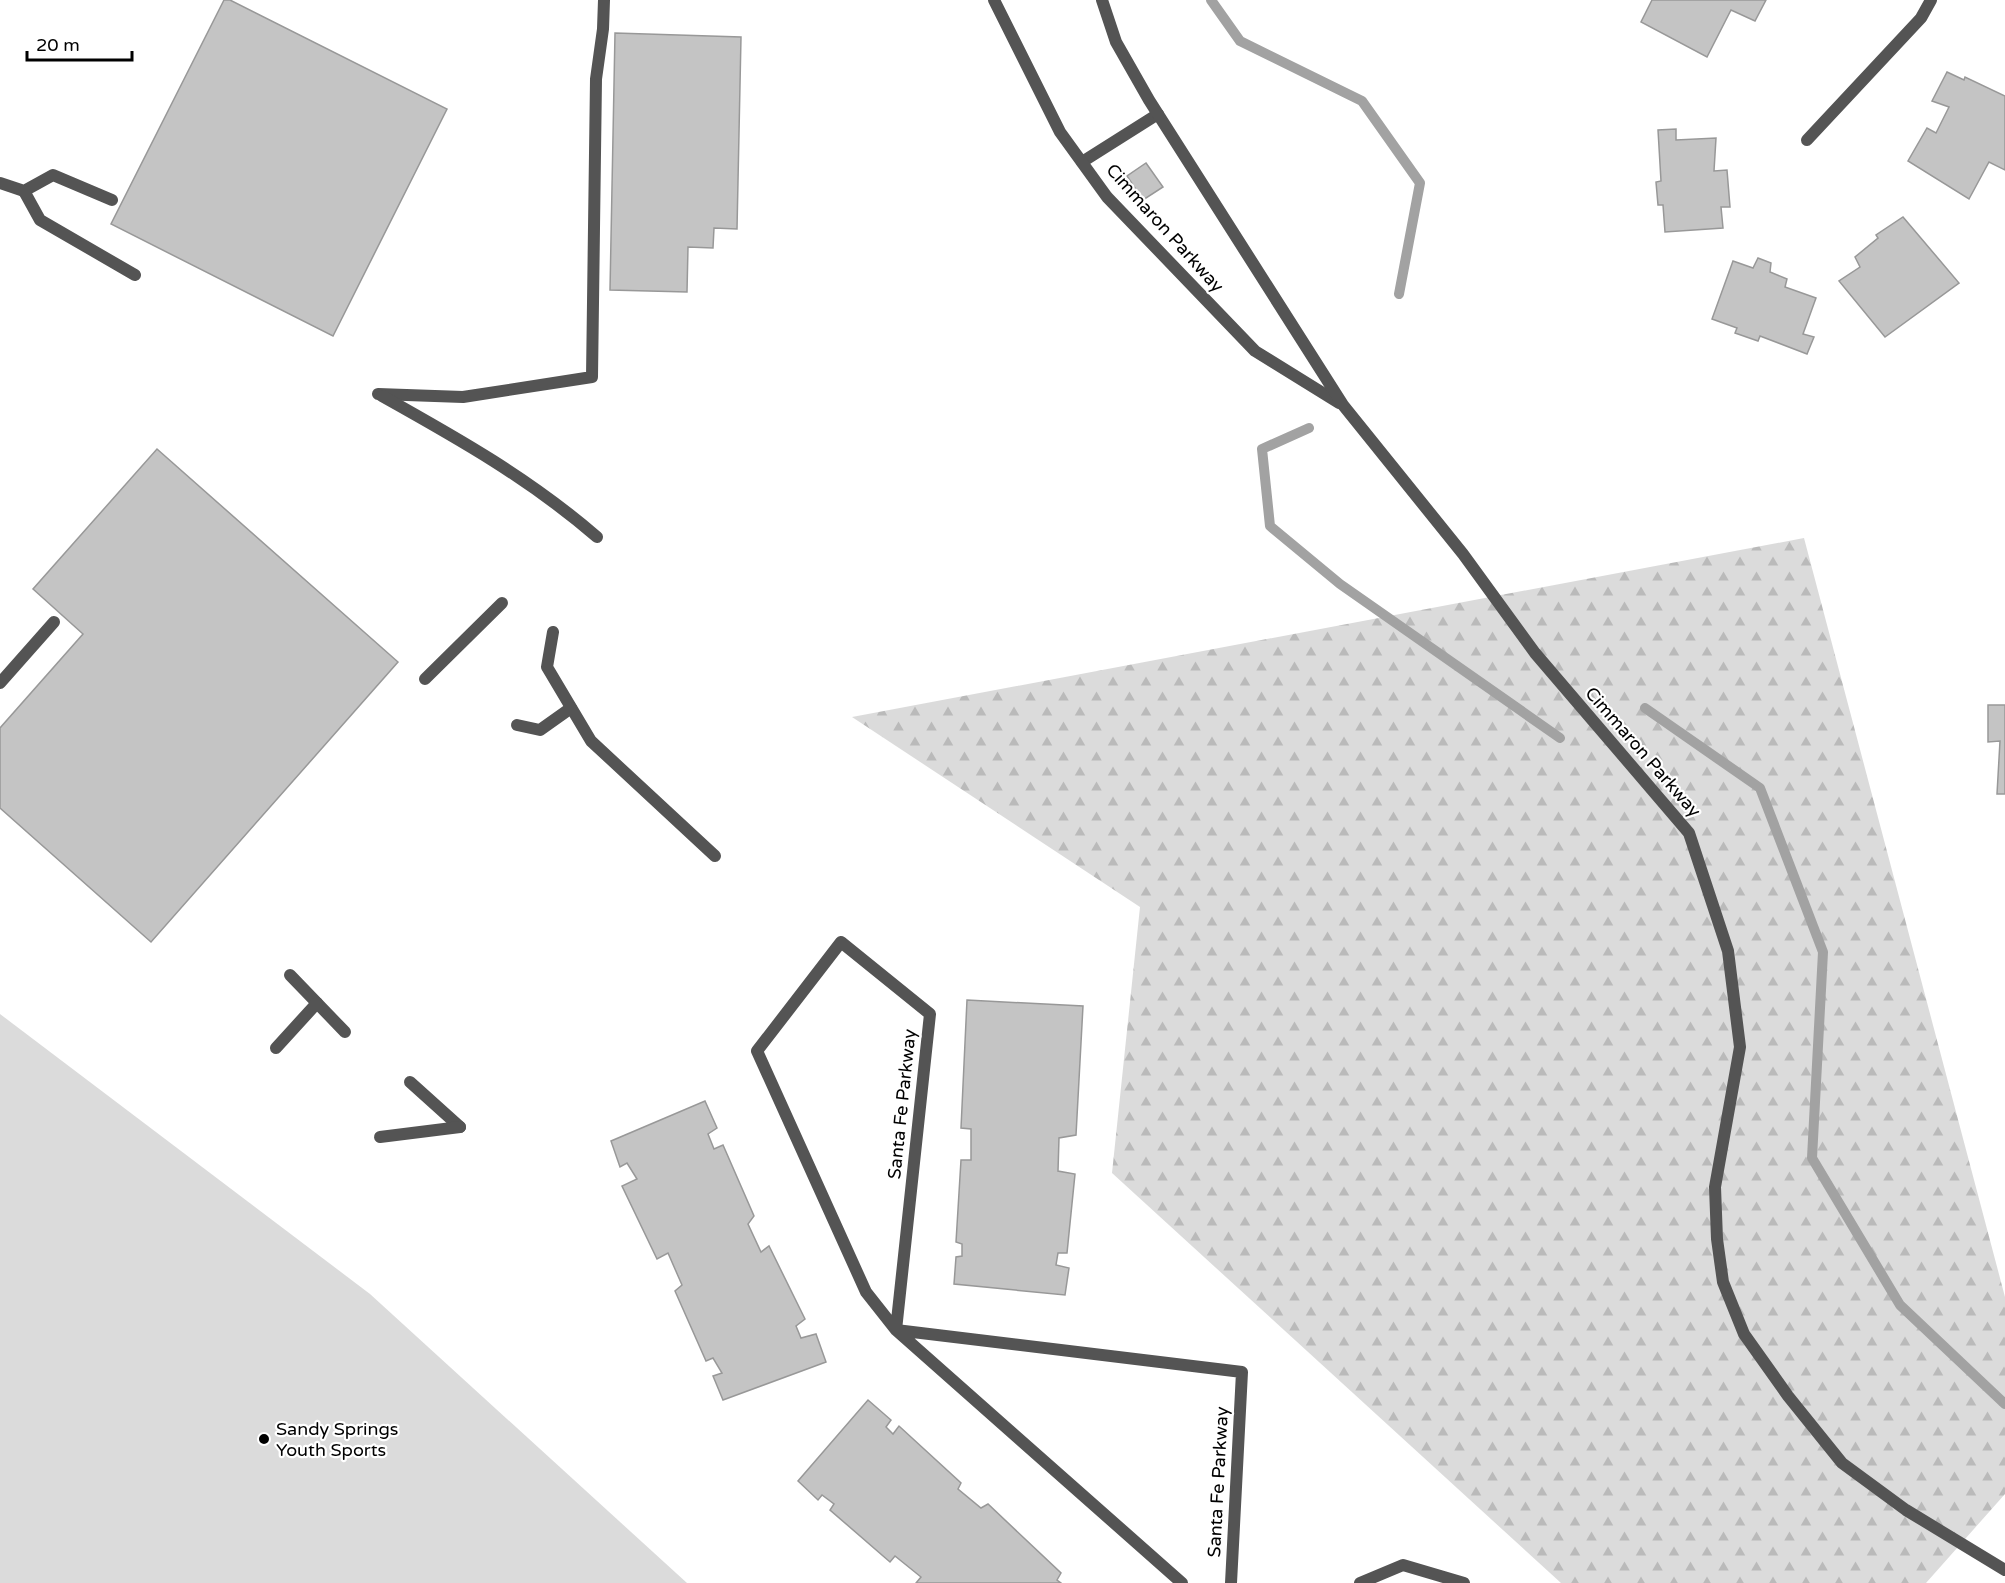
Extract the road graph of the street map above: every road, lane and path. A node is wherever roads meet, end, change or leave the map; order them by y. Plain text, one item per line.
1 (604, 0) edge
2 (994, 0) edge
3 (1102, 0) edge
4 (1931, 0) edge
5 (1158, 114) junction
6 (1807, 140) dead end
7 (1082, 162) junction
8 (0, 183) edge
9 (24, 191) junction
10 (112, 200) dead end
11 (135, 275) dead end
12 (1343, 405) junction
13 (597, 537) dead end
14 (502, 603) dead end
15 (54, 622) dead end
16 (554, 633) dead end
17 (425, 679) dead end
18 (0, 683) edge
19 (571, 708) junction
20 (517, 725) dead end
21 (715, 856) dead end
22 (290, 975) dead end
23 (317, 1003) junction
24 (345, 1032) dead end
25 (276, 1048) dead end
26 (410, 1082) dead end
27 (380, 1137) dead end
28 (896, 1330) junction
29 (2005, 1570) edge
30 (1182, 1583) edge
31 (1231, 1583) edge
32 (1360, 1583) edge
33 (1464, 1583) edge

1 - 13 street
2 - 7 street, Cimmaron Parkway
3 - 5 street, Cimmaron Parkway
4 - 6 street
5 - 7 street
5 - 12 street, Cimmaron Parkway
7 - 12 street, Cimmaron Parkway
8 - 9 street
9 - 10 street
9 - 11 street
12 - 29 street, Cimmaron Parkway
14 - 17 street
15 - 18 street
16 - 19 street
19 - 20 street
19 - 21 street
22 - 23 street
23 - 24 street
23 - 25 street
26 - 27 street
28 - 28 street, Santa Fe Parkway
28 - 30 street, Santa Fe Parkway
28 - 31 street, Santa Fe Parkway
32 - 33 street

